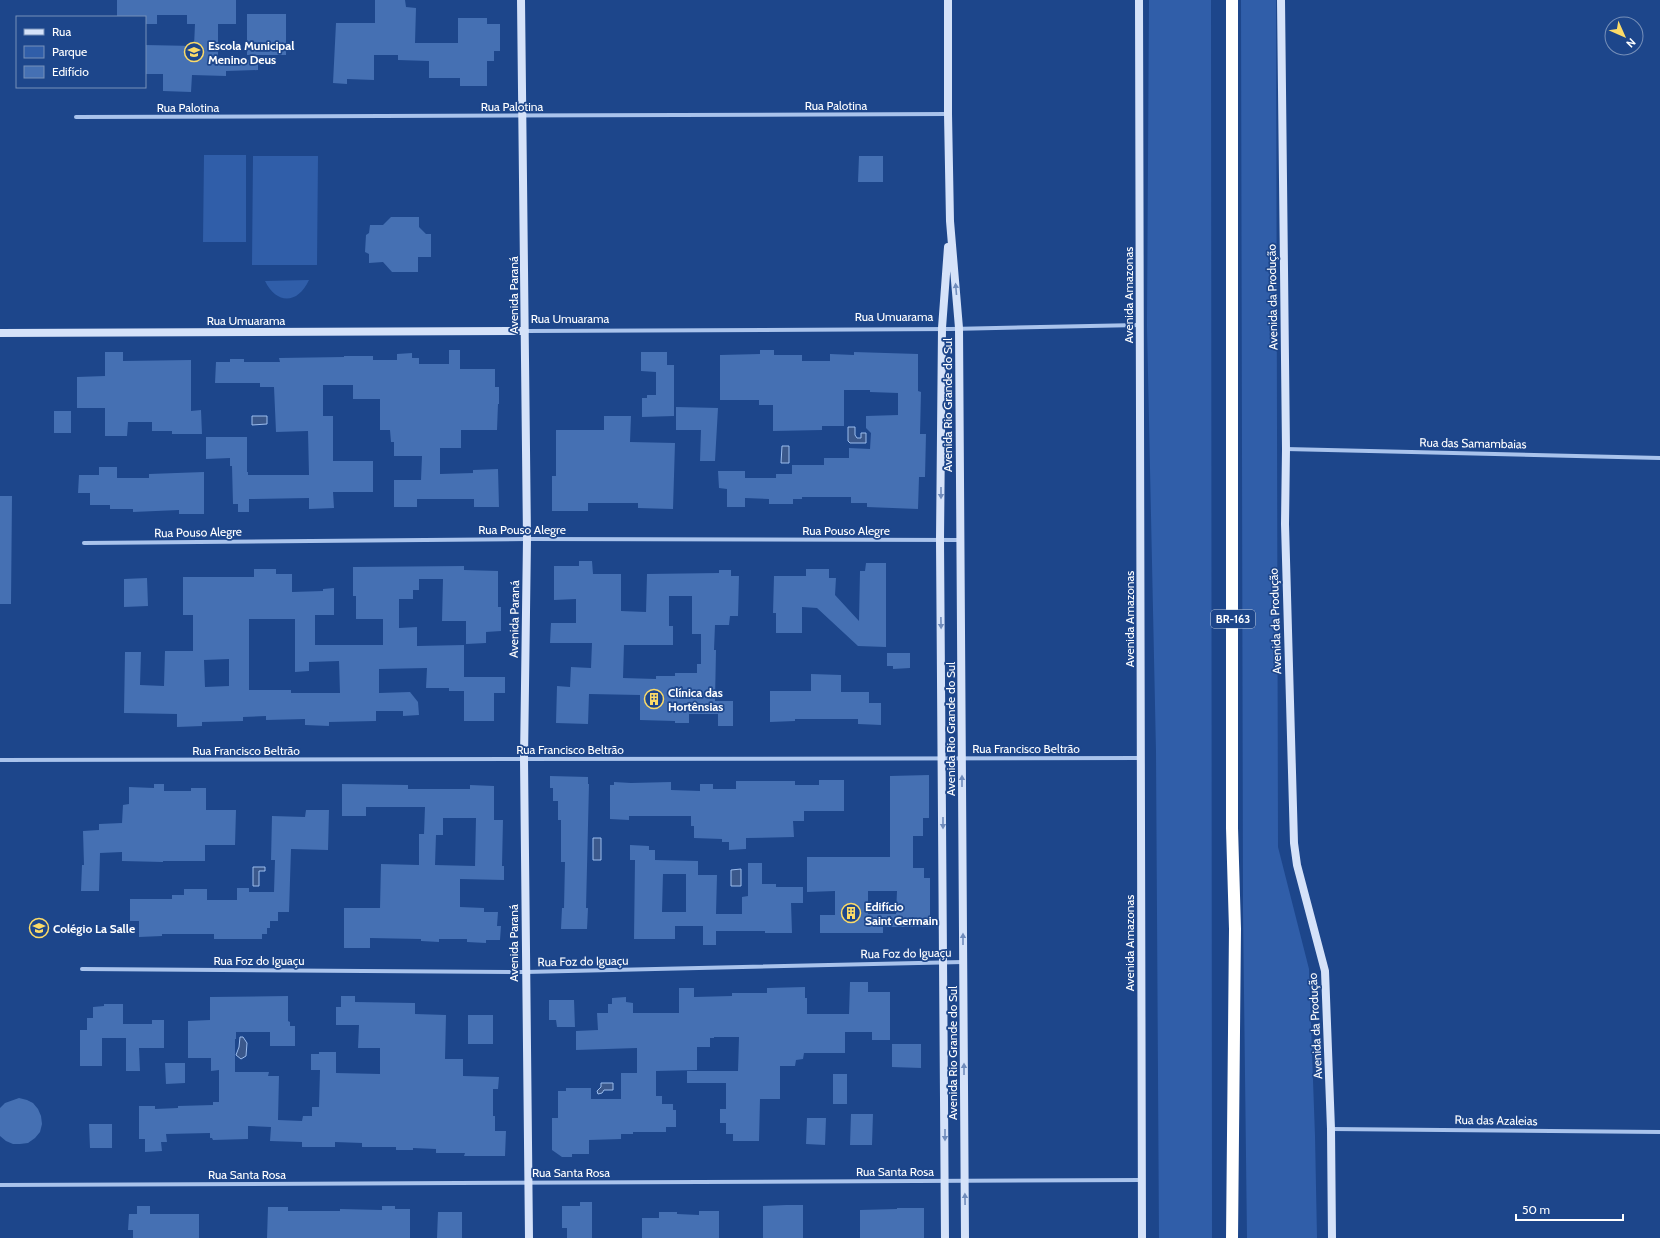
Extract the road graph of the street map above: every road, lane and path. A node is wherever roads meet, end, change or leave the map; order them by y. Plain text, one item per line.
1 (521, 0) edge
2 (948, 0) edge
3 (1139, 0) edge
4 (1232, 0) edge
5 (1281, 0) edge
6 (948, 114) junction
7 (523, 116) junction
8 (76, 117) dead end
9 (950, 220) junction
10 (1140, 325) junction
11 (942, 328) junction
12 (959, 328) junction
13 (525, 331) junction
14 (0, 333) edge
15 (1286, 449) junction
16 (1660, 458) edge
17 (527, 539) junction
18 (940, 540) junction
19 (960, 540) junction
20 (84, 543) dead end
21 (942, 758) junction
22 (962, 758) junction
23 (1141, 758) junction
24 (524, 759) junction
25 (0, 760) edge
26 (944, 962) junction
27 (963, 962) junction
28 (82, 969) dead end
29 (525, 972) junction
30 (1331, 1129) junction
31 (1660, 1132) edge
32 (1142, 1180) junction
33 (945, 1181) junction
34 (965, 1181) junction
35 (528, 1182) junction
36 (0, 1185) edge
37 (529, 1238) edge
38 (945, 1238) edge
39 (965, 1238) edge
40 (1142, 1238) edge
41 (1232, 1238) edge
42 (1332, 1238) edge

1 - 7 street, Avenida Paraná
2 - 6 street, Avenida Rio Grande do Sul
3 - 10 street, Avenida Amazonas
4 - 41 highway, BR-163
5 - 15 street, Avenida da Produção
6 - 7 street, Rua Palotina
6 - 9 street, Avenida Rio Grande do Sul
7 - 8 street, Rua Palotina
7 - 13 street, Avenida Paraná
9 - 11 street, Avenida Rio Grande do Sul
12 -> 9 street, Avenida Rio Grande do Sul
10 - 12 street, Rua Umuarama
10 - 23 street, Avenida Amazonas
11 - 12 street, Rua Umuarama
11 - 13 street, Rua Umuarama
11 -> 18 street, Avenida Rio Grande do Sul
12 - 19 street, Avenida Rio Grande do Sul
13 - 14 street, Rua Umuarama
13 - 17 street, Avenida Paraná
15 - 16 street, Rua das Samambaias
15 - 30 street, Avenida da Produção
17 - 18 street, Rua Pouso Alegre
17 - 20 street, Rua Pouso Alegre
17 - 24 street, Avenida Paraná
18 - 19 street, Rua Pouso Alegre
18 -> 21 street, Avenida Rio Grande do Sul
19 - 22 street, Avenida Rio Grande do Sul
21 - 22 street, Rua Francisco Beltrão
21 - 24 street, Rua Francisco Beltrão
21 -> 26 street, Avenida Rio Grande do Sul
22 - 23 street, Rua Francisco Beltrão
27 -> 22 street, Avenida Rio Grande do Sul
23 - 32 street, Avenida Amazonas
24 - 25 street, Rua Francisco Beltrão
24 - 29 street, Avenida Paraná
26 - 27 street, Rua Foz do Iguaçu
26 - 29 street, Rua Foz do Iguaçu
26 -> 33 street, Avenida Rio Grande do Sul
34 -> 27 street, Avenida Rio Grande do Sul
28 - 29 street, Rua Foz do Iguaçu
29 - 35 street, Avenida Paraná
30 - 31 street, Rua das Azaleias
30 - 42 street, Avenida da Produção
32 - 34 street, Rua Santa Rosa
32 - 40 street, Avenida Amazonas
33 - 34 street, Rua Santa Rosa
33 - 35 street, Rua Santa Rosa
33 - 38 street, Avenida Rio Grande do Sul
39 -> 34 street, Avenida Rio Grande do Sul
35 - 36 street, Rua Santa Rosa
35 - 37 street, Avenida Paraná

